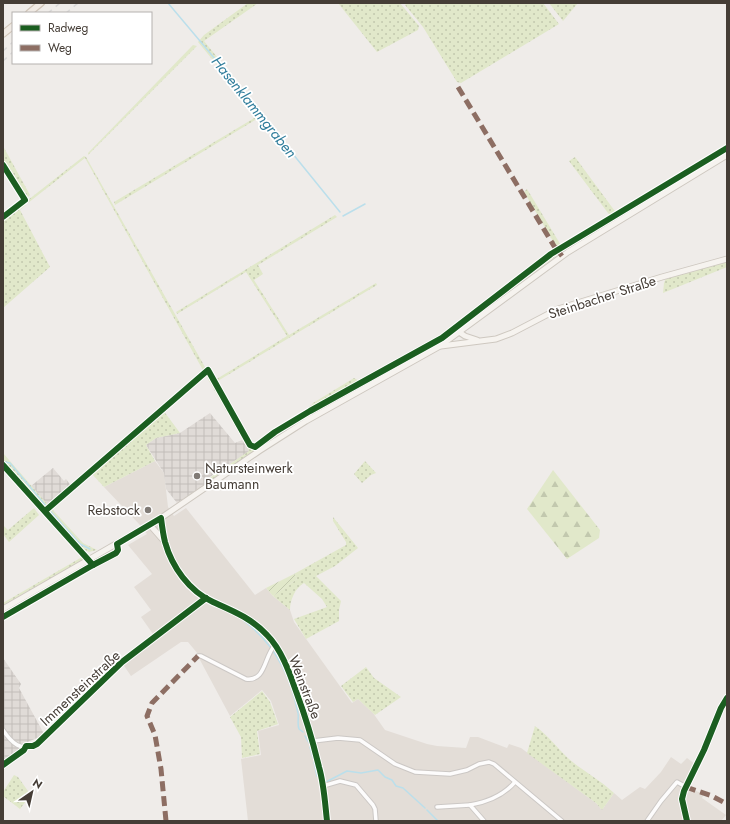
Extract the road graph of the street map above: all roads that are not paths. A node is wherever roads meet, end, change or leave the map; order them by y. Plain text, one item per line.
1 (41, 3) edge
2 (30, 12) edge
3 (12, 27) edge
4 (3, 34) edge
5 (727, 155) edge
6 (727, 260) edge
7 (459, 332) junction
8 (480, 341) junction
9 (440, 346) junction
10 (3, 465) edge
11 (161, 518) junction
12 (150, 525) junction
13 (165, 542) junction
14 (89, 560) junction
15 (206, 598) junction
16 (3, 609) edge
17 (273, 648) junction
18 (198, 656) dead end
19 (727, 698) edge
20 (3, 730) edge
21 (313, 741) junction
22 (515, 782) junction
23 (323, 786) junction
24 (686, 787) junction
25 (470, 805) junction
26 (437, 807) dead end
27 (327, 821) edge
28 (376, 821) edge
29 (484, 821) edge
30 (562, 821) edge
31 (647, 821) edge
32 (688, 821) edge

1 - 2 main road
3 - 4 main road
5 - 7 street
6 - 8 street, Steinbacher Straße
7 - 8 street
7 - 9 street
8 - 9 street, Steinbacher Straße
9 - 11 street
10 - 14 street
11 - 12 street
11 - 13 street, Weinstraße
12 - 13 street, Weinstraße
12 - 14 street
13 - 15 street, Weinstraße
14 - 16 street
15 - 17 street, Weinstraße
15 - 20 street, Immensteinstraße
17 - 18 street
17 - 21 street, Weinstraße
19 - 24 street
21 - 22 street
21 - 23 street, Weinstraße
22 - 25 street
22 - 30 street
23 - 27 street, Weinstraße
23 - 28 street
24 - 31 street
24 - 32 street
25 - 26 street
25 - 29 street

